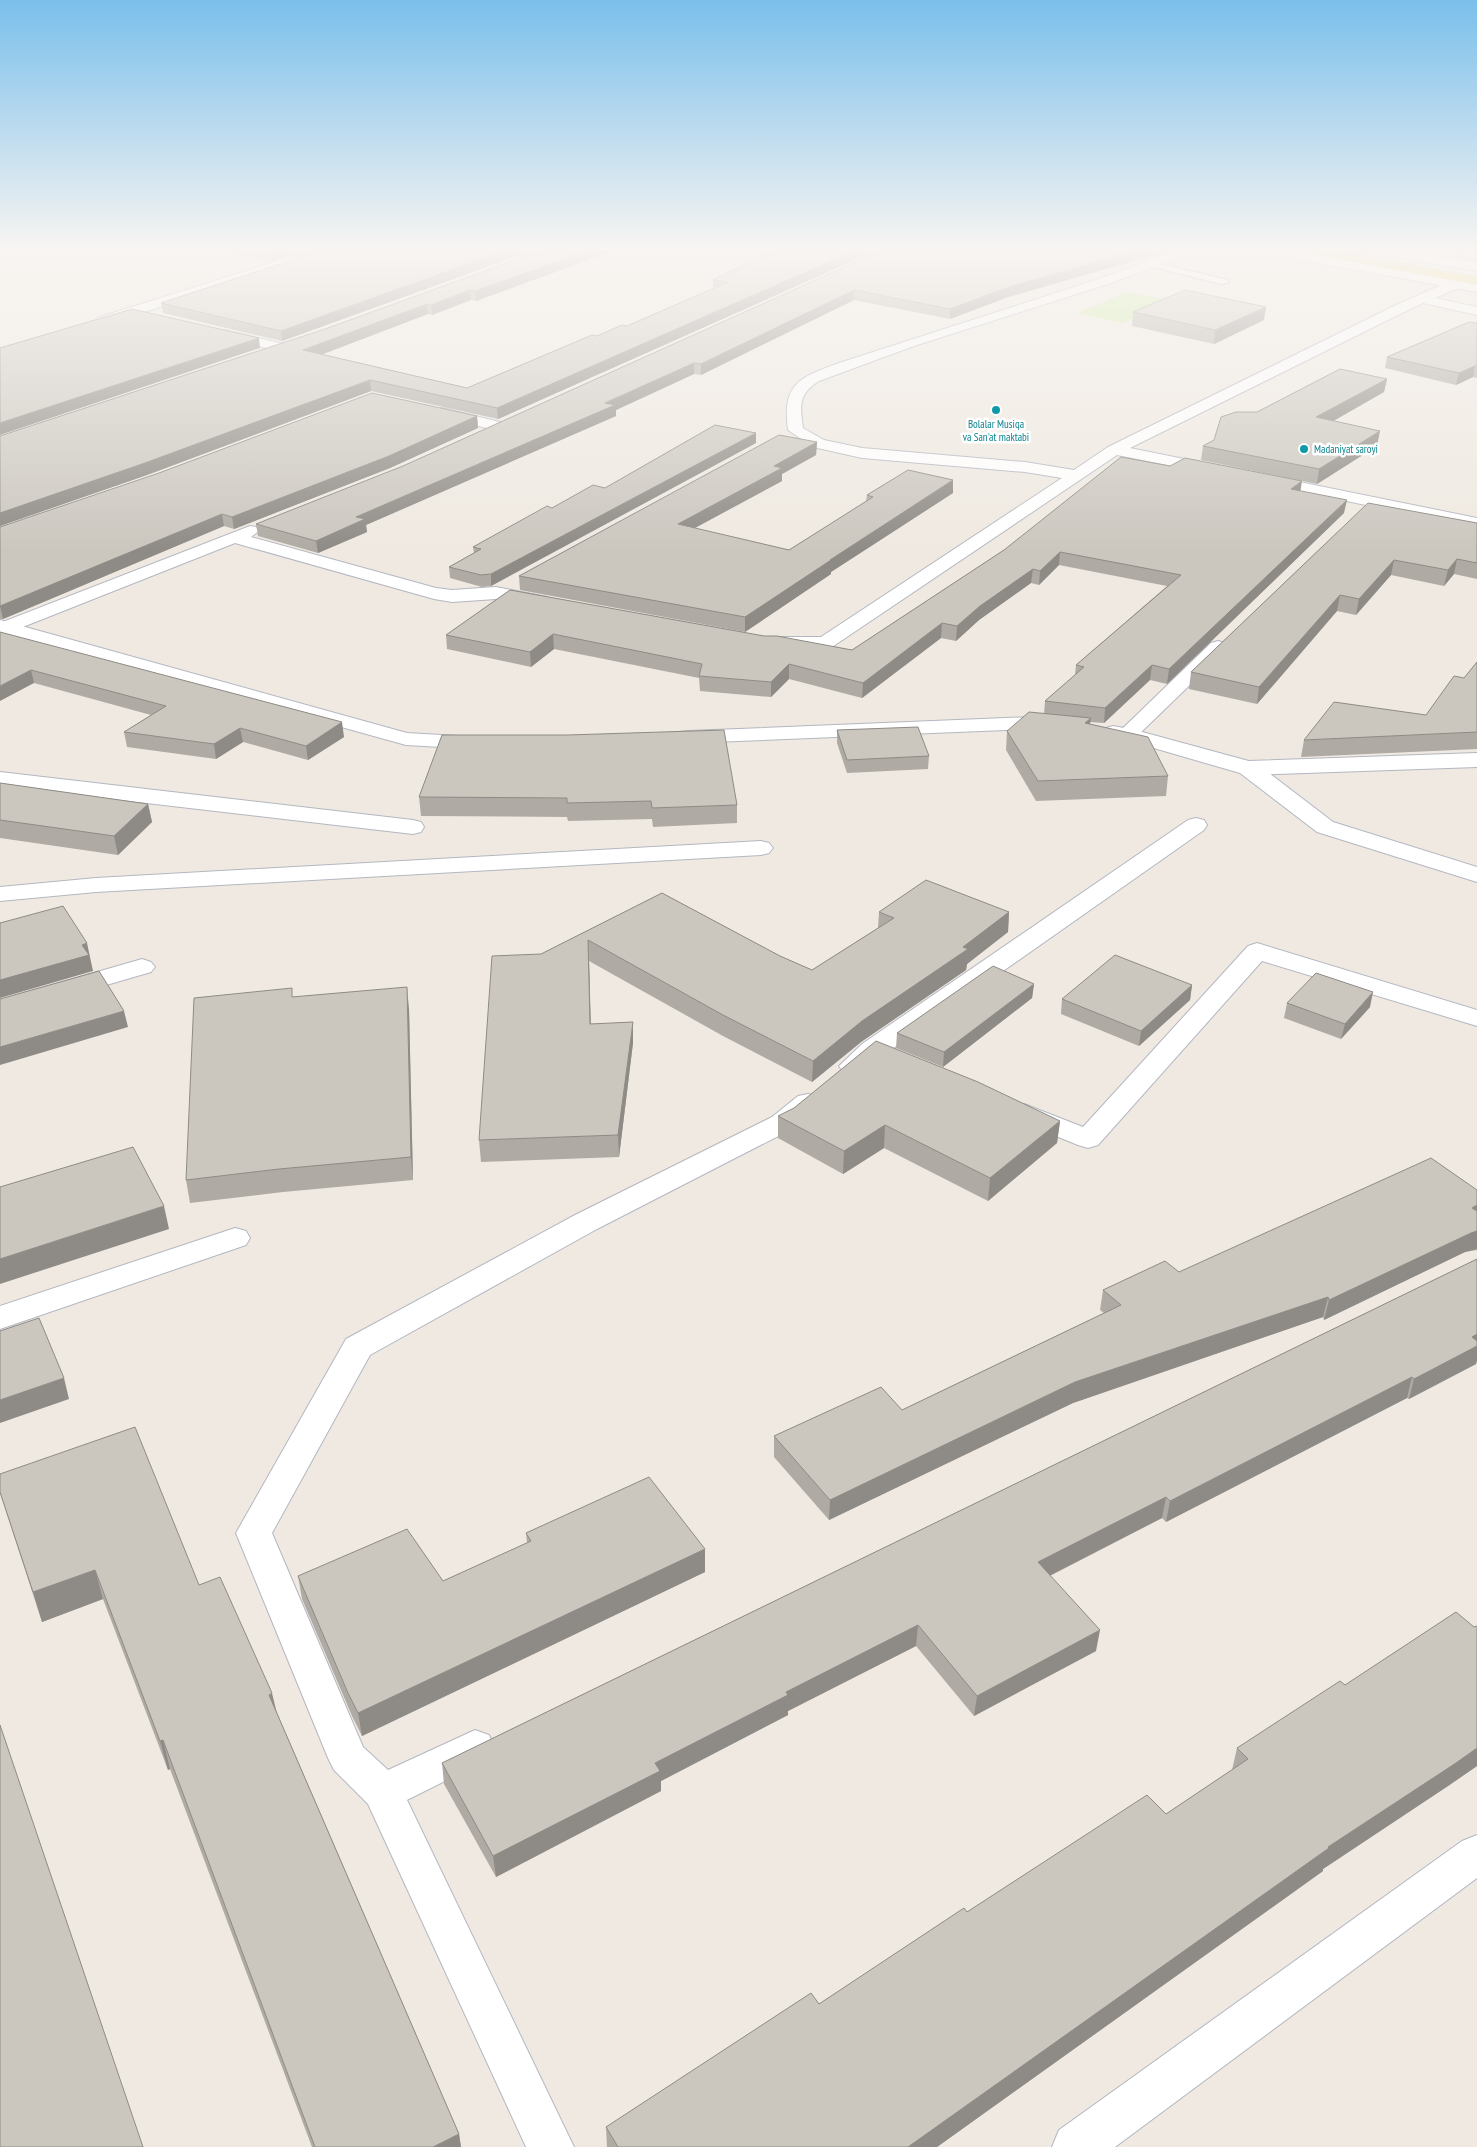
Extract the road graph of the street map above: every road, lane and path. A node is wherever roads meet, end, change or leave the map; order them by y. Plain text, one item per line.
1 (274, 351) edge
2 (886, 351) edge
3 (1315, 351) edge
4 (255, 357) edge
5 (426, 409) edge
6 (517, 418) edge
7 (499, 426) junction
8 (796, 430) junction
9 (474, 438) edge
10 (779, 440) edge
11 (1114, 450) junction
12 (1228, 472) edge
13 (1077, 475) junction
14 (1247, 476) edge
15 (1370, 500) junction
16 (1356, 514) edge
17 (1477, 523) edge
18 (261, 527) edge
19 (233, 538) junction
20 (521, 579) dead end
21 (496, 593) junction
22 (553, 604) edge
23 (2, 628) edge
24 (1228, 638) edge
25 (755, 641) edge
26 (1128, 734) junction
27 (673, 737) edge
28 (496, 744) edge
29 (1477, 760) edge
30 (1248, 768) junction
31 (0, 779) edge
32 (1196, 825) dead end
33 (412, 827) dead end
34 (761, 848) dead end
35 (1477, 875) edge
36 (0, 894) edge
37 (142, 967) dead end
38 (0, 1008) edge
39 (1477, 1018) edge
40 (998, 1102) edge
41 (235, 1238) dead end
42 (0, 1318) edge
43 (500, 1735) edge
44 (383, 1792) junction
45 (1477, 1854) edge
46 (550, 2147) edge
47 (1076, 2147) edge

1 - 4 street
2 - 8 street
3 - 11 street
5 - 7 street
6 - 7 street
7 - 9 street
8 - 10 street
8 - 13 street
11 - 12 street
11 - 13 street
13 - 25 street
14 - 15 street
15 - 16 street
15 - 17 street
18 - 19 street
19 - 21 street
19 - 23 street
20 - 21 street
21 - 22 street
23 - 28 street
24 - 26 street
26 - 27 street
26 - 30 street
29 - 30 street
30 - 35 street
31 - 33 street
32 - 44 street
34 - 36 street
37 - 38 street
39 - 40 street
41 - 42 street
43 - 44 street
44 - 46 street
45 - 47 street

